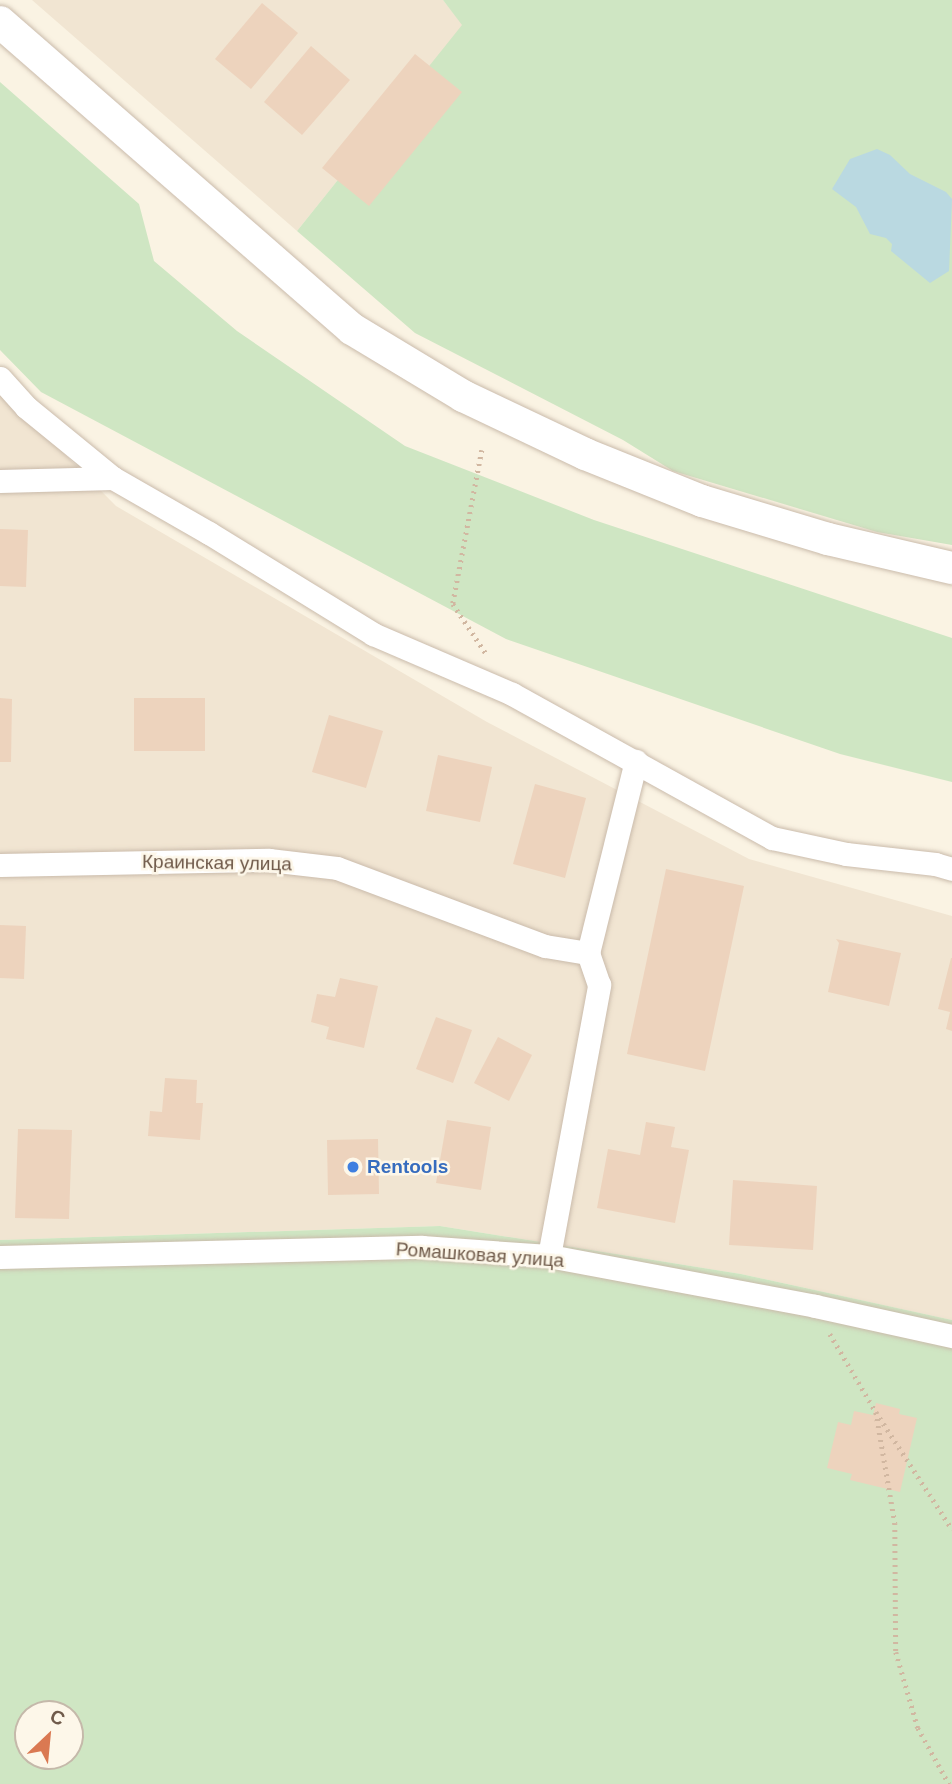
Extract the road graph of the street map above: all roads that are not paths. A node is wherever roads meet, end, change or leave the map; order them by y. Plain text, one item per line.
1 (0, 22) edge
2 (0, 379) edge
3 (113, 478) junction
4 (0, 481) edge
5 (952, 568) edge
6 (636, 761) junction
7 (946, 863) edge
8 (0, 864) edge
9 (588, 953) junction
10 (0, 1256) edge
11 (549, 1256) junction
12 (952, 1336) edge

1 - 5 main road
2 - 3 street
3 - 4 street
3 - 6 street
6 - 7 street
6 - 9 street
8 - 9 street, Краинская улица
9 - 11 street
10 - 11 street, Ромашковая улица
11 - 12 street, Ромашковая улица

